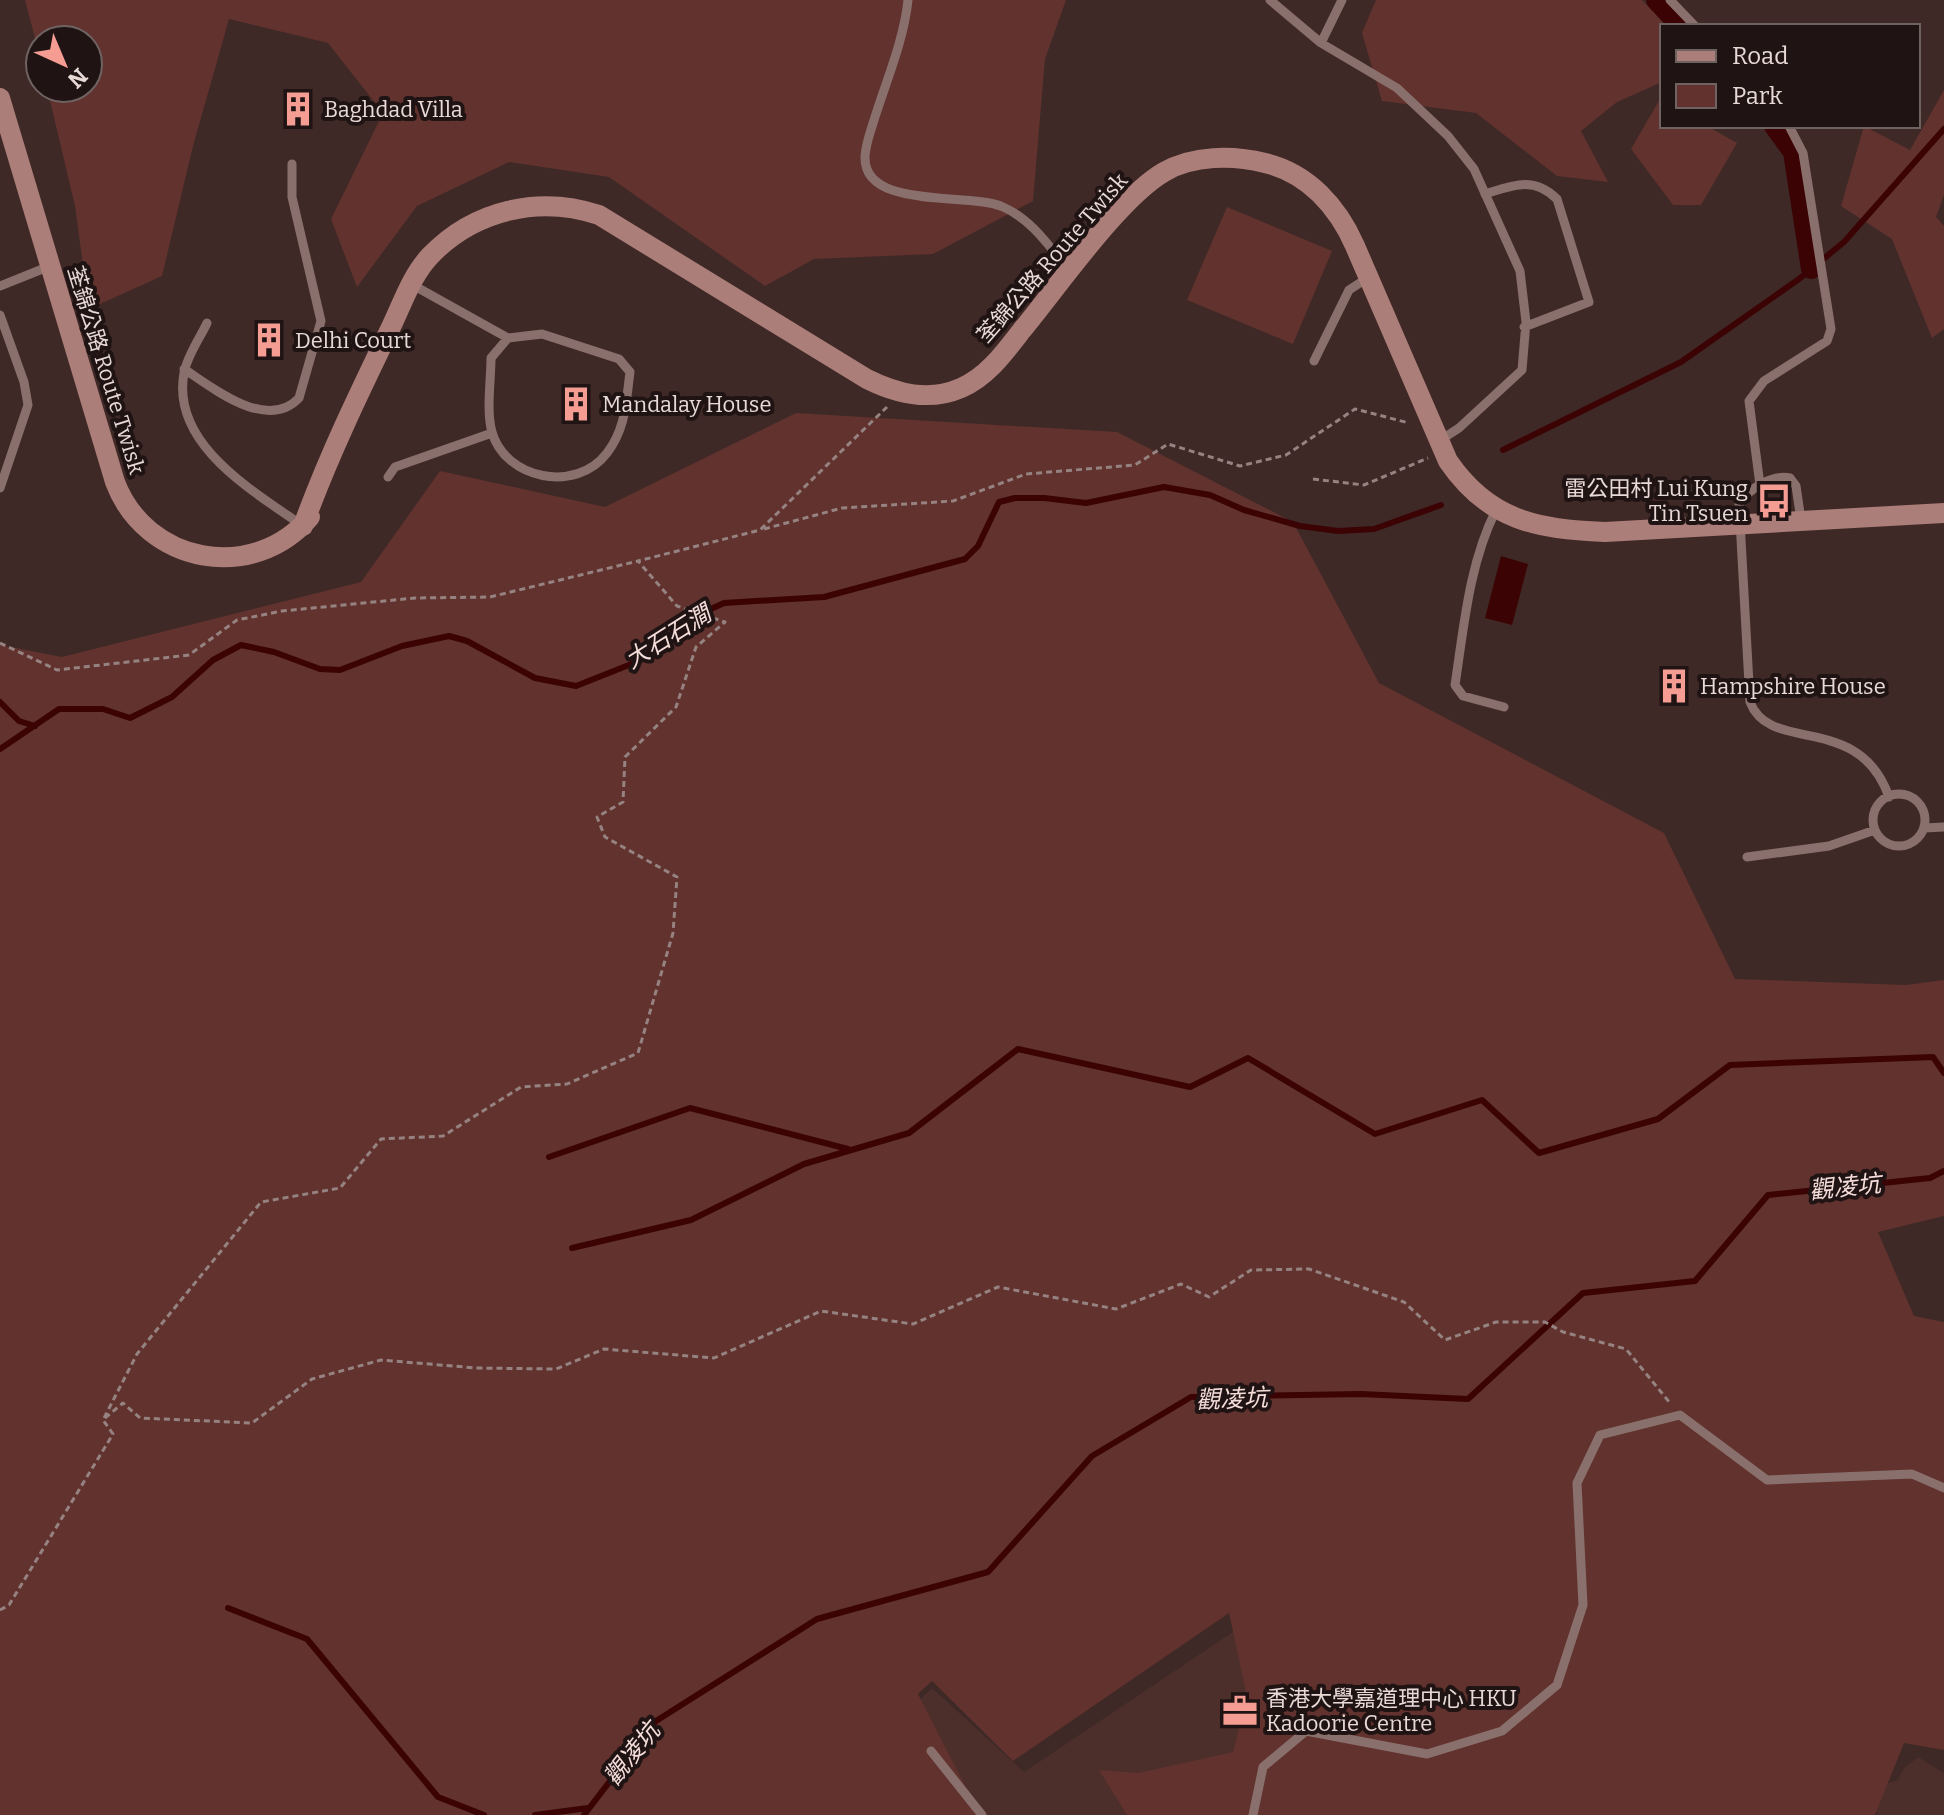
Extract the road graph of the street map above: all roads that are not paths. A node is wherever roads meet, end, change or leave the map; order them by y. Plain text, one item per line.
1 (908, 0) edge
2 (1270, 0) edge
3 (1342, 0) edge
4 (1670, 0) edge
5 (1693, 24) edge
6 (1321, 43) junction
7 (0, 98) edge
8 (1790, 128) edge
9 (292, 164) dead end
10 (1485, 194) junction
11 (50, 266) junction
12 (1071, 272) junction
13 (1369, 277) junction
14 (411, 284) junction
15 (0, 286) edge
16 (0, 315) edge
17 (207, 323) dead end
18 (1524, 327) junction
19 (508, 338) junction
20 (1314, 361) dead end
21 (184, 369) junction
22 (492, 433) junction
23 (1438, 441) junction
24 (388, 477) dead end
25 (1760, 485) junction
26 (0, 488) edge
27 (1496, 510) junction
28 (1944, 513) edge
29 (1801, 520) junction
30 (1738, 524) junction
31 (303, 526) junction
32 (1504, 707) dead end
33 (1889, 797) junction
34 (1944, 827) edge
35 (1924, 828) junction
36 (1875, 830) junction
37 (1747, 857) dead end
38 (1944, 1488) edge
39 (931, 1751) dead end
40 (982, 1815) edge
41 (1253, 1815) edge

1 - 12 lane
2 - 6 lane
3 - 6 lane
4 - 5 lane
6 - 10 lane
7 - 11 main road, 荃錦公路 Route Twisk
8 - 25 lane
9 - 21 lane
10 - 18 lane
10 - 18 lane
11 - 15 lane
11 - 31 main road, 荃錦公路 Route Twisk
12 - 13 main road, 荃錦公路 Route Twisk
12 - 14 main road, 荃錦公路 Route Twisk
13 - 20 lane
13 - 23 main road, 荃錦公路 Route Twisk
14 - 19 lane
14 - 31 main road, 荃錦公路 Route Twisk
16 - 26 lane
17 - 21 lane
18 - 23 lane
19 - 22 lane
19 - 22 lane
21 - 31 lane
22 - 24 lane
23 - 27 main road, 荃錦公路 Route Twisk
25 - 29 lane
25 - 30 lane
27 - 30 main road, 荃錦公路 Route Twisk
27 - 32 lane
28 - 29 main road, 荃錦公路 Route Twisk
29 - 30 main road, 荃錦公路 Route Twisk
30 - 33 lane
33 - 35 lane
33 - 36 lane
34 - 35 lane
35 - 36 lane
36 - 37 lane
38 - 41 lane
39 - 40 lane

